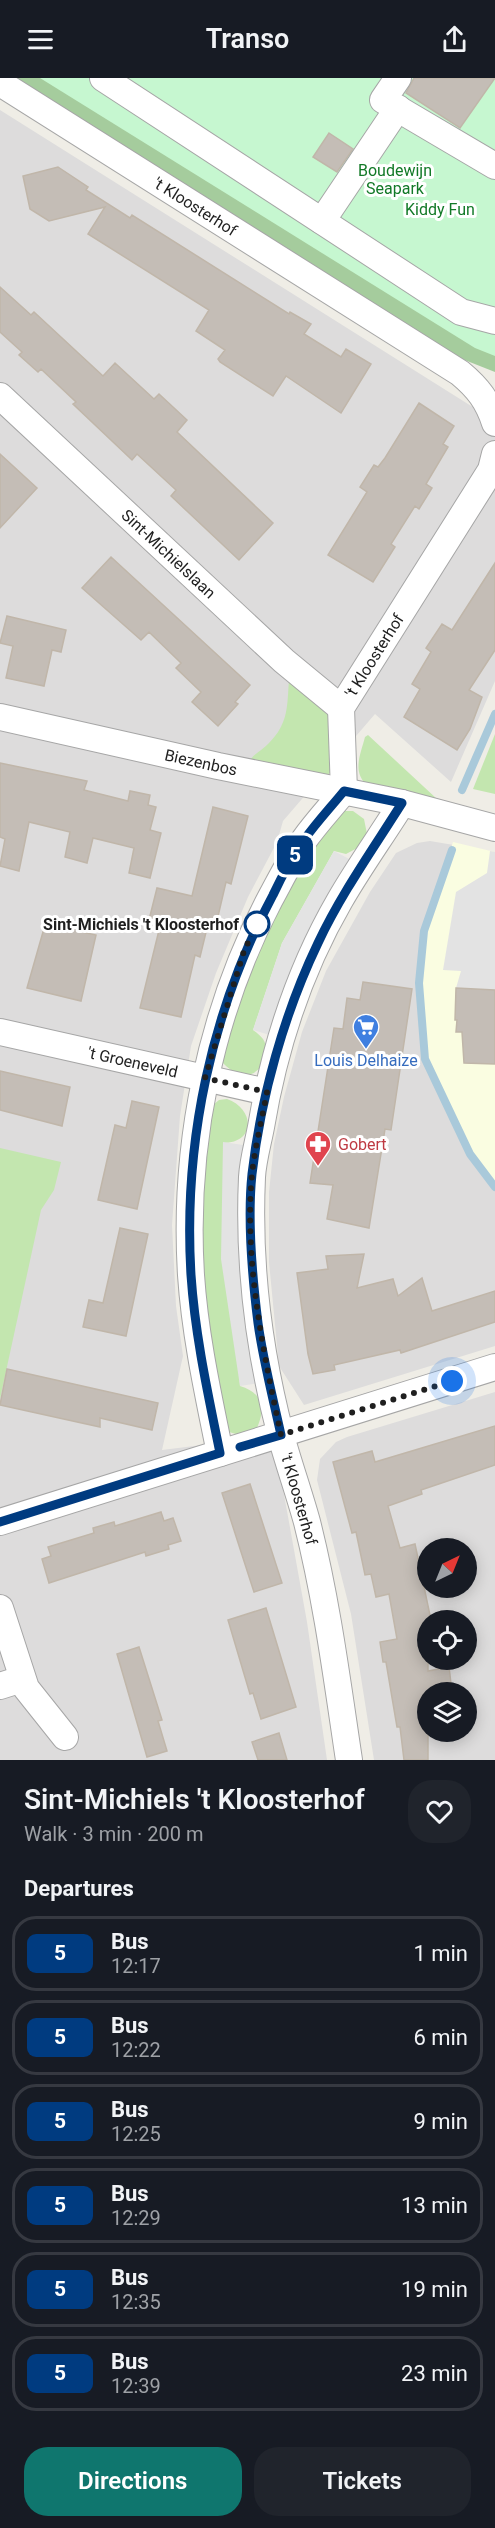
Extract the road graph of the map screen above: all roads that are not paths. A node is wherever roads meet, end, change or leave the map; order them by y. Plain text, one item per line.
1 (103, 78) edge
2 (398, 78) edge
3 (0, 83) edge
4 (398, 108) junction
5 (495, 166) edge
6 (322, 221) junction
7 (495, 321) edge
8 (0, 396) edge
9 (495, 423) edge
10 (495, 454) edge
11 (341, 708) junction
12 (0, 717) edge
13 (344, 791) junction
14 (402, 803) junction
15 (495, 828) edge
16 (0, 1032) edge
17 (205, 1078) junction
18 (267, 1092) junction
19 (495, 1367) edge
20 (281, 1435) junction
21 (220, 1453) junction
22 (0, 1522) edge
23 (0, 1608) edge
24 (11, 1682) edge
25 (65, 1737) dead end
26 (349, 1760) edge

1 - 6 street
2 - 4 street
3 - 9 street, 't Kloosterhof
4 - 5 street
4 - 6 street
6 - 7 street
8 - 11 street, Sint-Michielslaan
10 - 11 street, 't Kloosterhof
11 - 13 street, 't Kloosterhof
12 - 13 street, Biezenbos
13 - 14 street, Biezenbos
13 - 17 street
14 - 15 street
14 - 18 street, 't Kloosterhof
16 - 17 street, 't Groeneveld
17 - 18 street, 't Groeneveld
17 - 21 street
18 - 20 street, 't Kloosterhof
19 - 20 street
20 - 21 street
20 - 26 street, 't Kloosterhof
21 - 22 street
23 - 24 street
24 - 25 street

